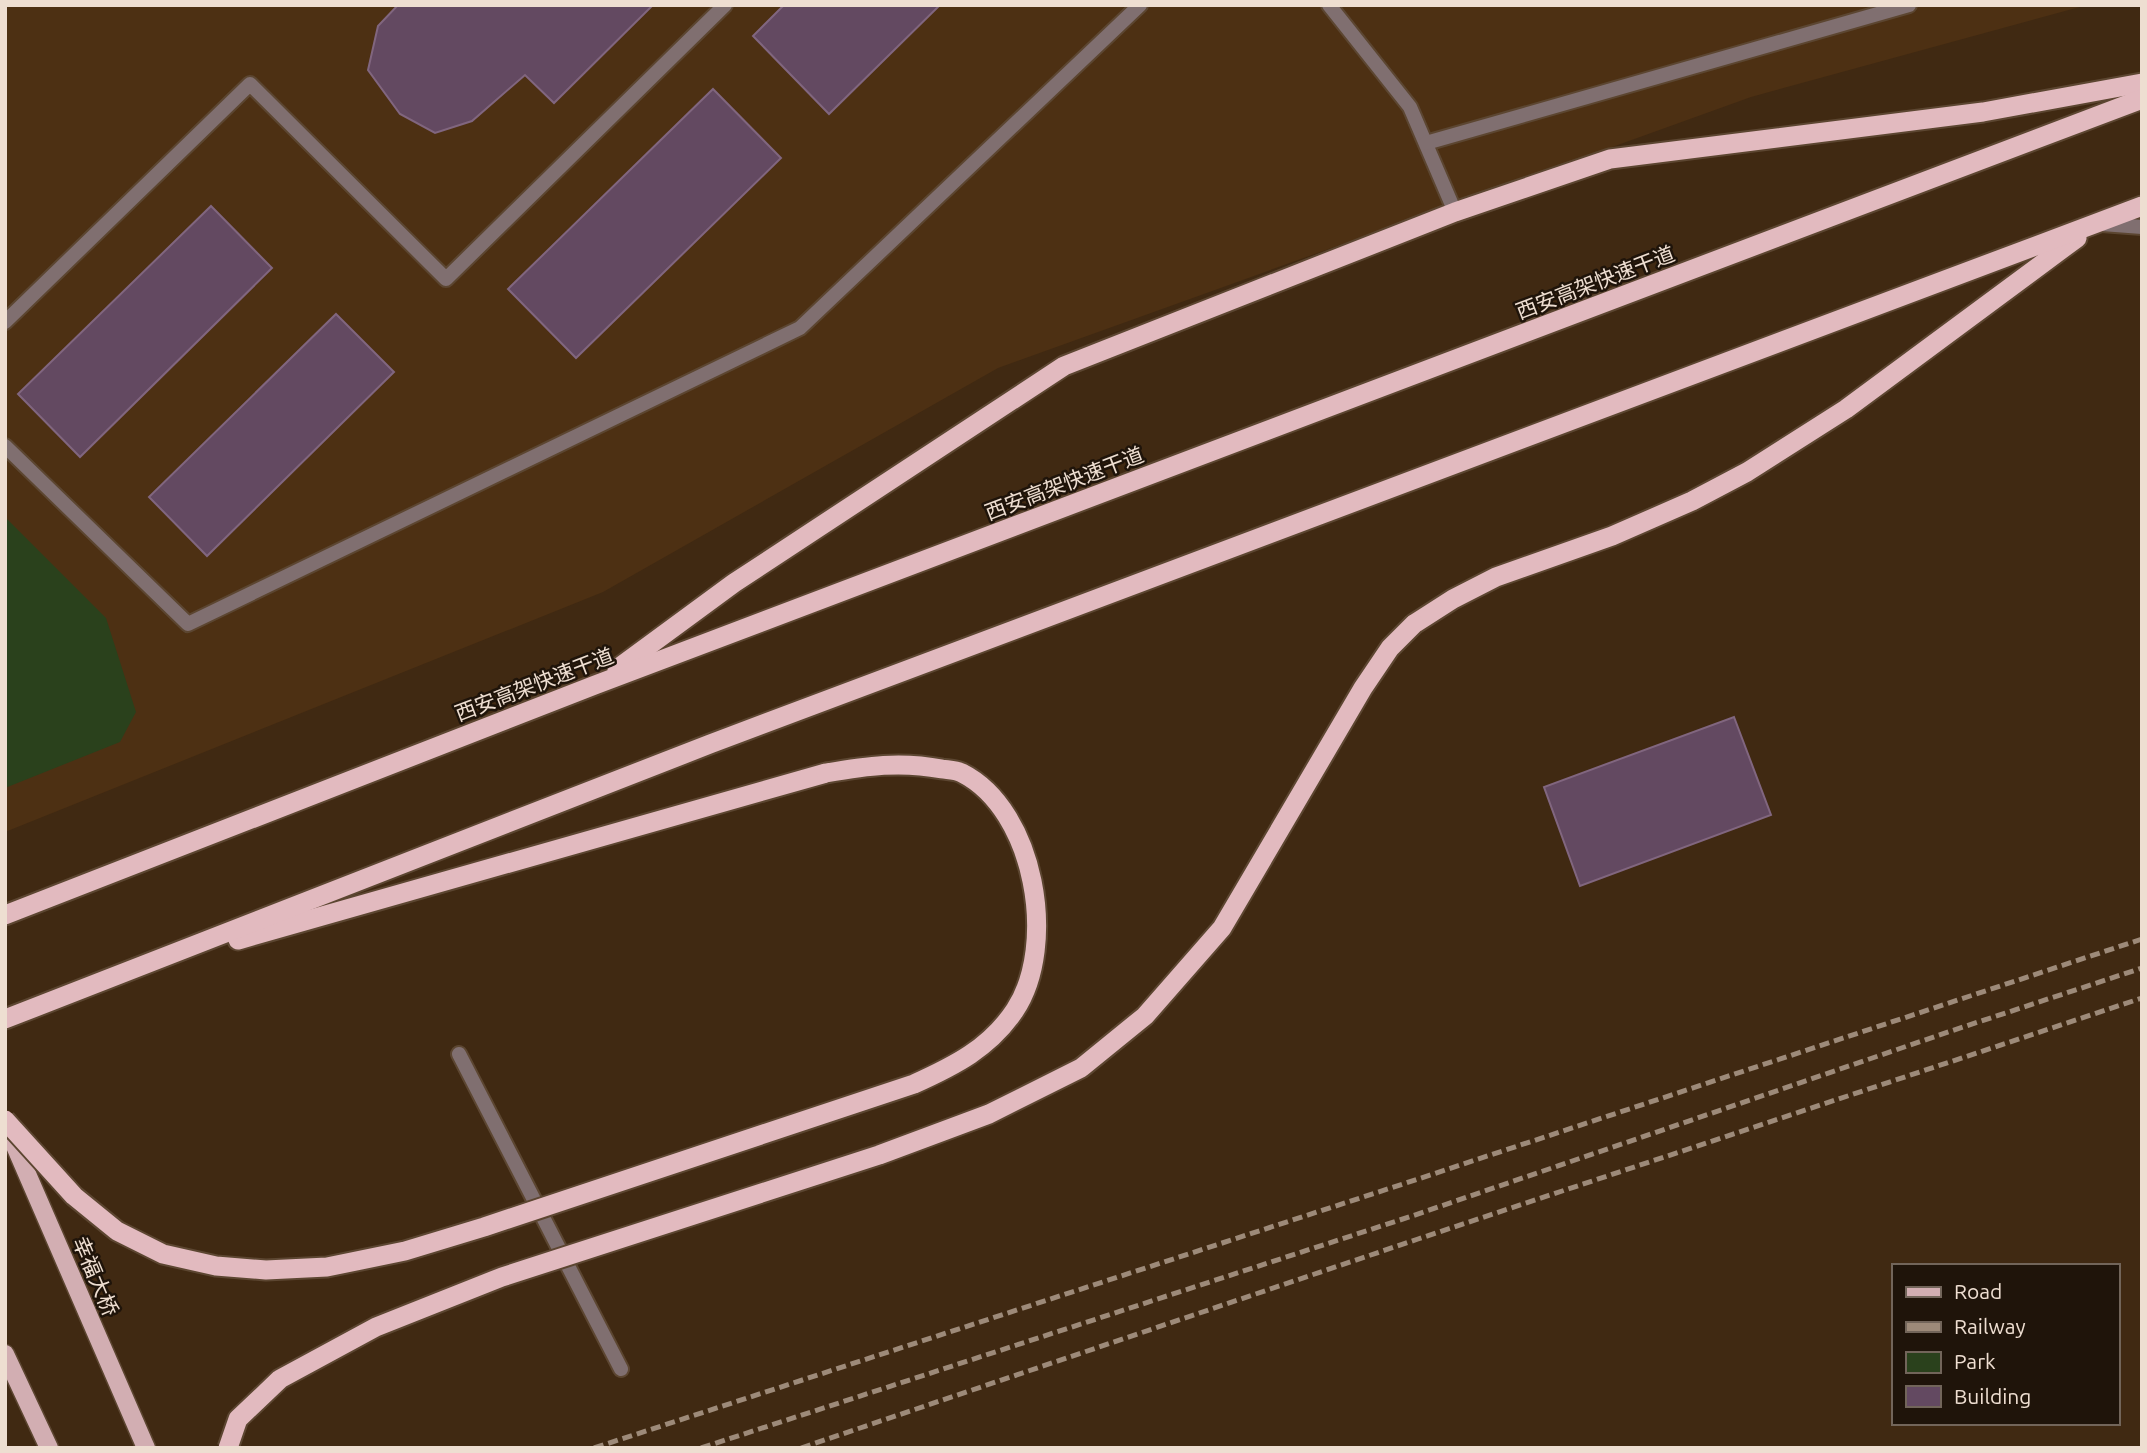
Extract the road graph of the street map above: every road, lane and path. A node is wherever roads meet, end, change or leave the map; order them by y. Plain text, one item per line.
1 (725, 5) edge
2 (1140, 5) edge
3 (1329, 5) edge
4 (1909, 5) edge
5 (2142, 83) edge
6 (2142, 99) edge
7 (1426, 143) junction
8 (2142, 206) edge
9 (1455, 212) junction
10 (2097, 223) junction
11 (2142, 227) edge
12 (5, 322) edge
13 (5, 446) edge
14 (595, 685) junction
15 (5, 915) edge
16 (126, 972) junction
17 (5, 1018) edge
18 (459, 1054) dead end
19 (5, 1121) edge
20 (5, 1354) edge
21 (621, 1369) dead end
22 (49, 1448) edge
23 (146, 1448) edge
24 (228, 1448) edge

1 - 12 lane
2 - 13 lane
3 - 7 lane
4 - 7 lane
5 - 9 highway
6 - 14 highway, 西安高架快速干道
7 - 9 lane
8 - 10 highway
9 - 14 highway
10 - 11 lane
10 - 16 highway
10 - 24 highway, bridge
14 - 15 highway, 西安高架快速干道
16 - 17 highway
16 - 19 highway, bridge
18 - 21 lane
19 - 23 main road, 幸福大桥
20 - 22 main road

